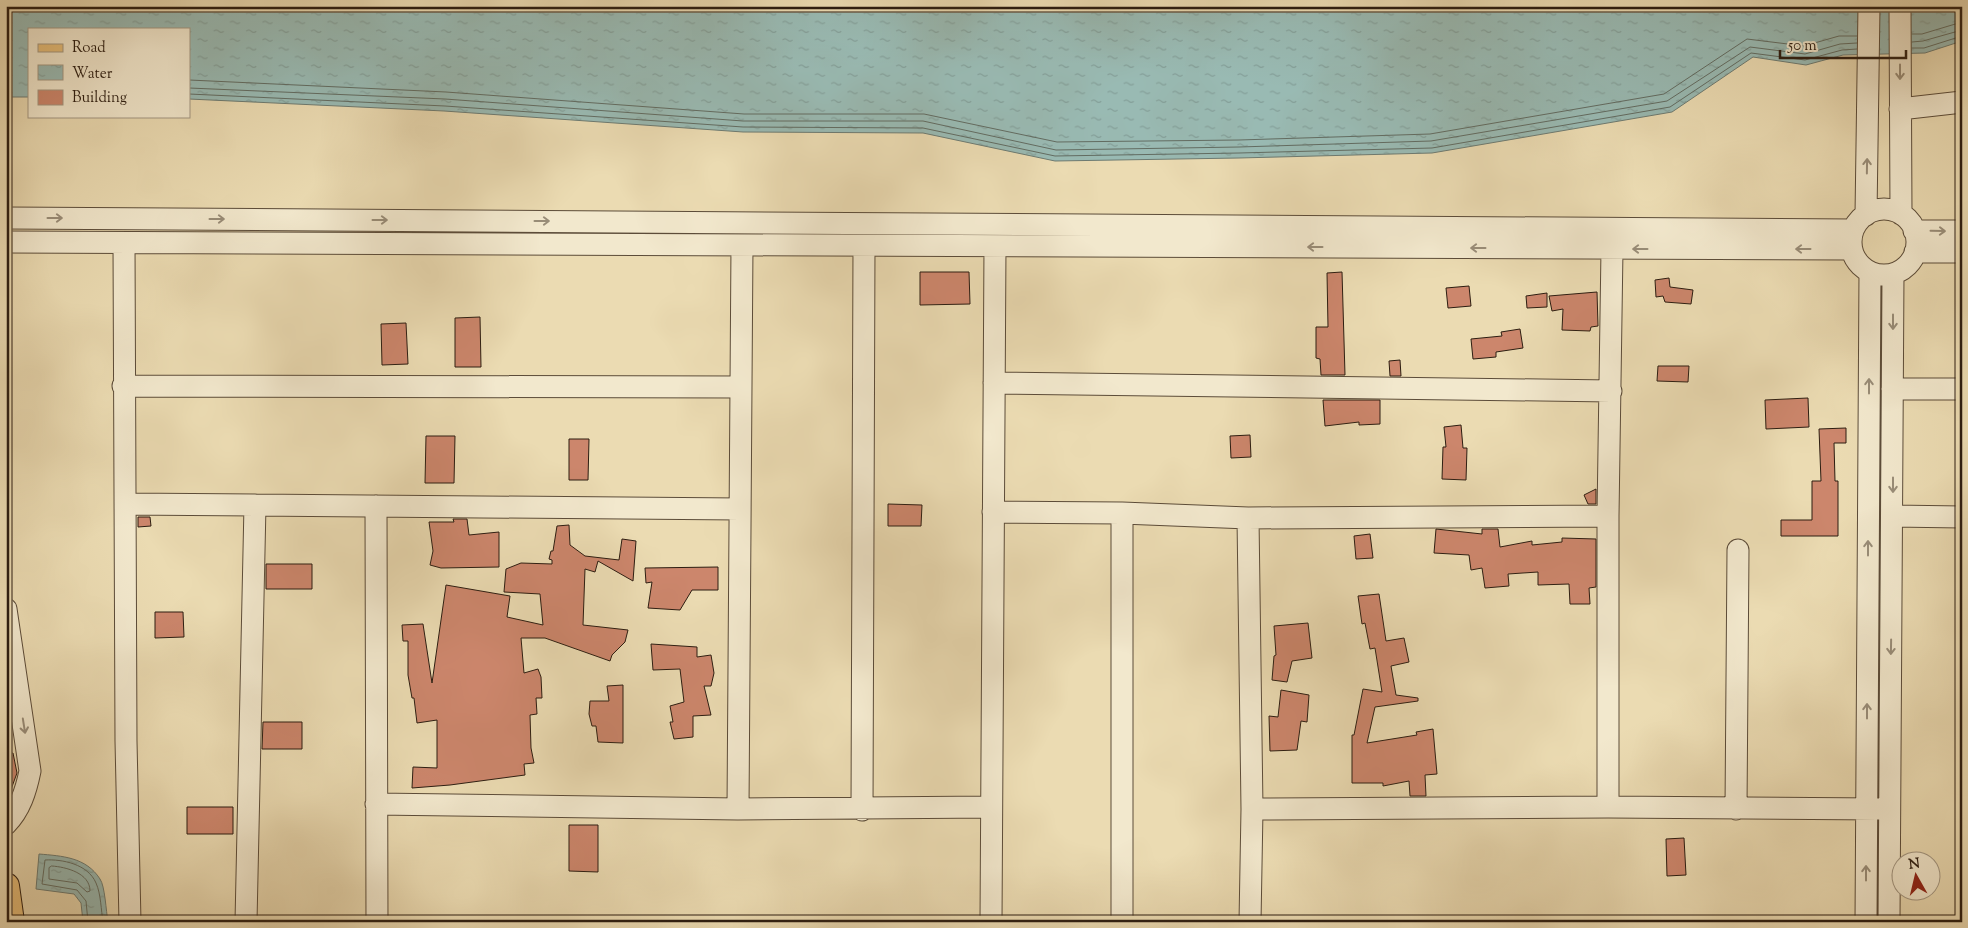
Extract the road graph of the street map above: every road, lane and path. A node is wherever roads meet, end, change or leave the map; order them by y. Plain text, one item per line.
1 (1869, 6) edge
2 (1900, 6) edge
3 (1962, 102) edge
4 (1900, 109) junction
5 (1901, 214) junction
6 (6, 218) edge
7 (1857, 231) junction
8 (1914, 231) junction
9 (1962, 232) edge
10 (8, 243) edge
11 (124, 243) junction
12 (742, 245) junction
13 (864, 246) junction
14 (995, 246) junction
15 (1612, 248) junction
16 (1915, 252) junction
17 (1962, 252) edge
18 (1870, 272) junction
19 (1893, 274) junction
20 (994, 383) junction
21 (123, 386) junction
22 (742, 387) junction
23 (1892, 389) junction
24 (1962, 389) edge
25 (1611, 392) junction
26 (126, 504) junction
27 (255, 505) junction
28 (376, 506) junction
29 (740, 509) junction
30 (993, 512) junction
31 (1122, 513) junction
32 (1608, 516) junction
33 (1893, 516) junction
34 (1962, 517) edge
35 (1248, 518) junction
36 (1738, 550) dead end
37 (6, 609) edge
38 (376, 804) junction
39 (1608, 807) junction
40 (991, 808) junction
41 (1889, 808) junction
42 (738, 809) junction
43 (1252, 809) junction
44 (1736, 809) junction
45 (862, 810) junction
46 (1866, 810) junction
47 (6, 824) edge
48 (6, 886) edge
49 (11, 922) edge
50 (130, 922) edge
51 (246, 922) edge
52 (377, 922) edge
53 (990, 922) edge
54 (1122, 922) edge
55 (1250, 922) edge
56 (1866, 922) edge
57 (1889, 922) edge

7 -> 1 street
2 -> 4 street
3 - 4 street
4 - 5 street
5 - 7 street
5 - 8 street
6 -> 7 street
7 -> 15 street
7 - 18 street
8 -> 9 street
8 - 16 street
10 - 11 street
11 - 12 street
11 - 21 street
12 - 13 street
12 - 22 street
13 - 14 street
13 - 45 street
15 -> 14 street
14 - 20 street
15 - 25 street
16 - 17 street
16 - 19 street
18 - 19 street
46 -> 18 street
19 -> 23 street
20 - 25 street
20 - 30 street
21 - 22 street
21 - 26 street
22 - 29 street
23 - 24 street
23 -> 33 street
25 - 32 street
26 - 27 street
26 - 50 street
27 - 28 street
27 - 51 street
28 - 29 street
28 - 38 street
29 - 42 street
30 - 31 street
30 - 40 street
31 - 35 street
31 - 54 street
32 - 35 street
32 - 39 street
33 - 34 street
33 -> 41 street
35 - 43 street
36 - 44 street
37 -> 47 street
38 - 42 street
38 - 52 street
39 - 43 street
39 - 44 street
40 - 45 street
40 - 53 street
41 - 46 street
41 - 57 street
42 - 45 street
43 - 55 street
44 - 46 street
56 -> 46 street
48 - 49 main road

